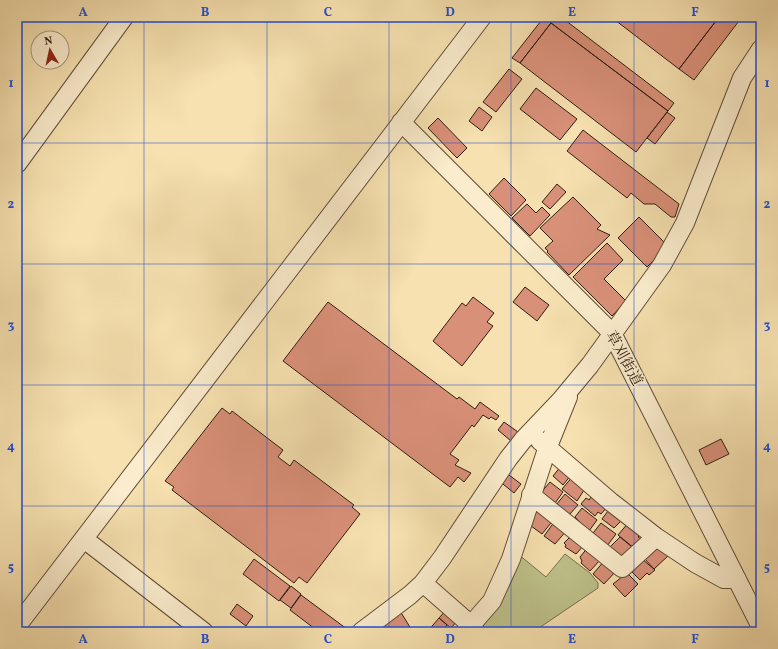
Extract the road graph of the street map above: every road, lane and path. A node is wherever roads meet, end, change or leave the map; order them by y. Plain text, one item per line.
1 (124, 17) edge
2 (482, 17) edge
3 (761, 48) edge
4 (401, 122) junction
5 (17, 164) edge
6 (612, 333) junction
7 (568, 392) junction
8 (531, 431) junction
9 (547, 449) junction
10 (531, 495) junction
11 (656, 536) junction
12 (84, 538) junction
13 (737, 580) junction
14 (423, 583) junction
15 (17, 626) edge
16 (761, 627) edge
17 (471, 630) edge
18 (204, 632) edge
19 (360, 632) edge

1 - 5 street
2 - 4 street
3 - 6 street
4 - 6 street, 草刈街道
4 - 12 street
6 - 7 street
6 - 13 street, 草刈街道
7 - 8 street
7 - 9 street
8 - 9 street
8 - 14 street
9 - 10 street
9 - 11 street
10 - 11 street
10 - 17 street
11 - 13 street
12 - 15 street
12 - 18 street
13 - 16 street, 草刈街道
14 - 17 street
14 - 19 street

